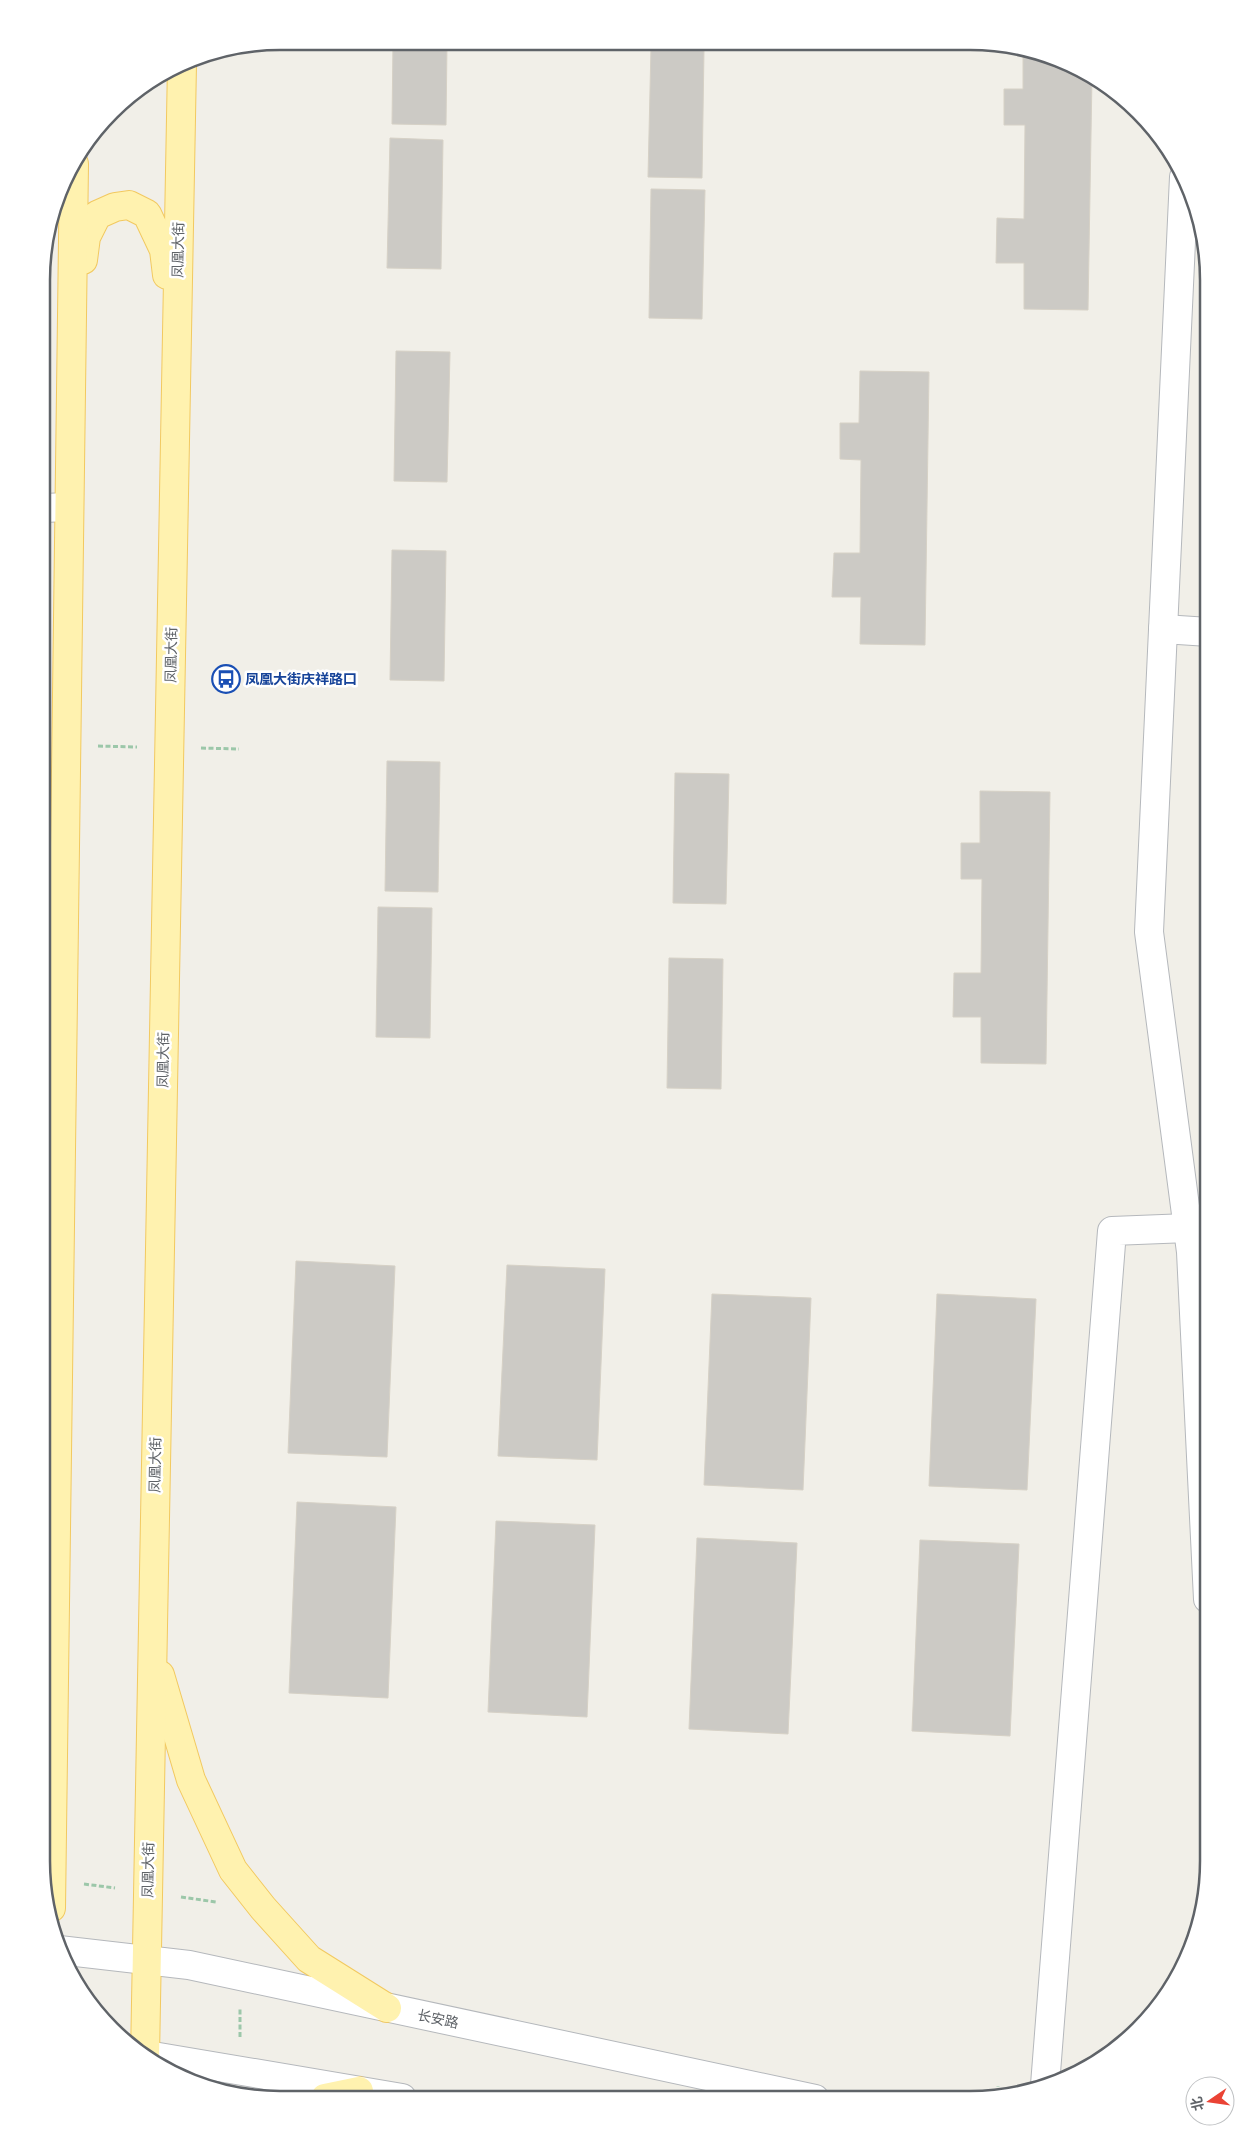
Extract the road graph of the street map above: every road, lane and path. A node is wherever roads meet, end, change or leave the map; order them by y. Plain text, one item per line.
1 (182, 72) edge
2 (74, 179) edge
3 (1183, 195) edge
4 (71, 341) junction
5 (176, 369) junction
6 (56, 508) edge
7 (1163, 629) junction
8 (1200, 631) edge
9 (1198, 1228) edge
10 (1200, 1436) edge
11 (152, 1645) junction
12 (54, 1666) junction
13 (50, 1680) edge
14 (51, 1886) edge
15 (69, 1951) edge
16 (146, 1960) junction
17 (387, 2008) junction
18 (144, 2046) edge
19 (162, 2058) edge
20 (1044, 2079) edge
21 (998, 2086) dead end
22 (998, 2089) edge
23 (359, 2091) edge
24 (777, 2091) edge

1 - 5 main road, 凤凰大街
2 - 4 main road
3 - 7 street
4 - 5 main road
4 - 6 main road
5 - 11 main road, 凤凰大街
6 - 12 main road
7 - 8 street
7 - 9 street
9 - 10 street
9 - 20 street
11 - 16 main road, 凤凰大街
11 - 17 main road
12 - 13 main road
12 - 14 main road
15 - 16 street, 长安路
16 - 17 street, 长安路
16 - 18 main road, 凤凰大街
17 - 24 street, 长安路
19 - 23 street
21 - 22 path

